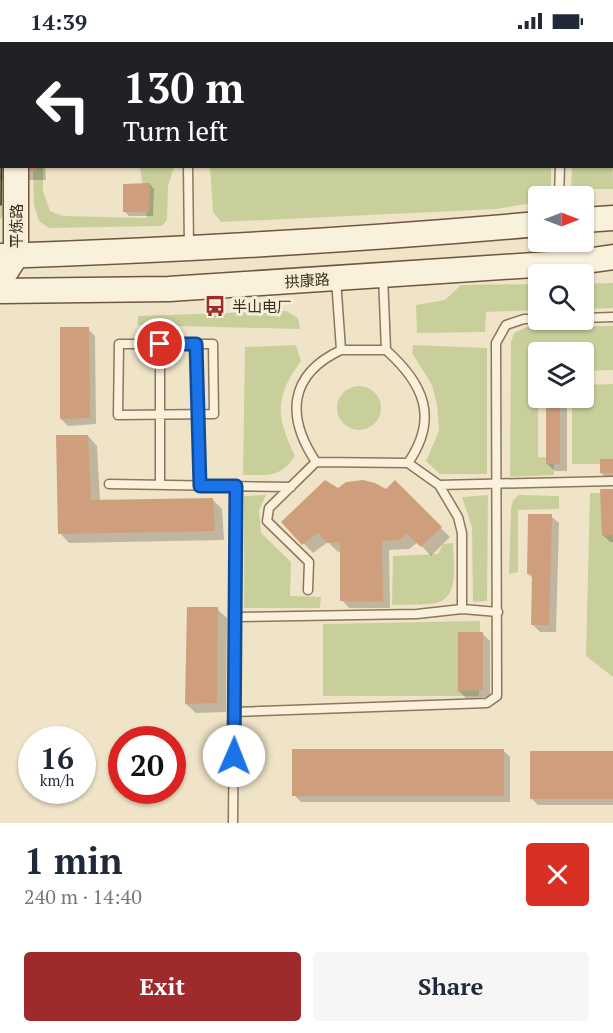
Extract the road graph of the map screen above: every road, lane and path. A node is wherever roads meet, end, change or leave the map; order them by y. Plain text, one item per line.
1 (16, 168) edge
2 (188, 168) edge
3 (560, 168) edge
4 (559, 186) edge
5 (613, 218) edge
6 (594, 219) edge
7 (528, 225) edge
8 (189, 249) junction
9 (8, 256) edge
10 (613, 257) edge
11 (383, 275) junction
12 (336, 278) junction
13 (0, 282) edge
14 (0, 291) edge
15 (613, 317) edge
16 (594, 318) edge
17 (528, 320) edge
18 (160, 344) junction
19 (196, 344) junction
20 (341, 350) junction
21 (386, 350) junction
22 (160, 415) junction
23 (198, 415) junction
24 (316, 462) junction
25 (408, 463) junction
26 (613, 481) edge
27 (109, 484) dead end
28 (498, 484) junction
29 (160, 485) junction
30 (439, 485) junction
31 (200, 486) junction
32 (236, 486) junction
33 (291, 487) junction
34 (308, 590) dead end
35 (462, 609) junction
36 (498, 612) junction
37 (235, 617) junction
38 (234, 712) junction
39 (233, 823) edge

1 - 9 main road, 平炼路
2 - 8 lane
3 - 4 lane
5 - 6 main road
7 - 8 main road
8 - 9 main road
9 - 13 main road, 平炼路
10 - 11 main road, 拱康路
11 - 12 main road, 拱康路
11 - 21 lane
12 - 14 main road, 拱康路
12 - 20 lane
15 - 16 lane
17 - 28 lane
18 - 19 lane
18 - 22 lane
18 - 22 lane
19 - 23 lane
19 - 23 lane
20 - 21 lane
20 - 24 lane
21 - 25 lane
22 - 23 lane
22 - 29 lane
23 - 31 lane
24 - 25 lane
24 - 33 lane
25 - 30 lane
26 - 28 lane
27 - 29 lane
28 - 30 lane
28 - 36 lane
29 - 31 lane
30 - 35 lane
31 - 32 lane
32 - 33 lane
32 - 37 lane
33 - 34 lane
35 - 36 lane
35 - 37 lane
36 - 38 lane
37 - 38 lane
38 - 39 lane

